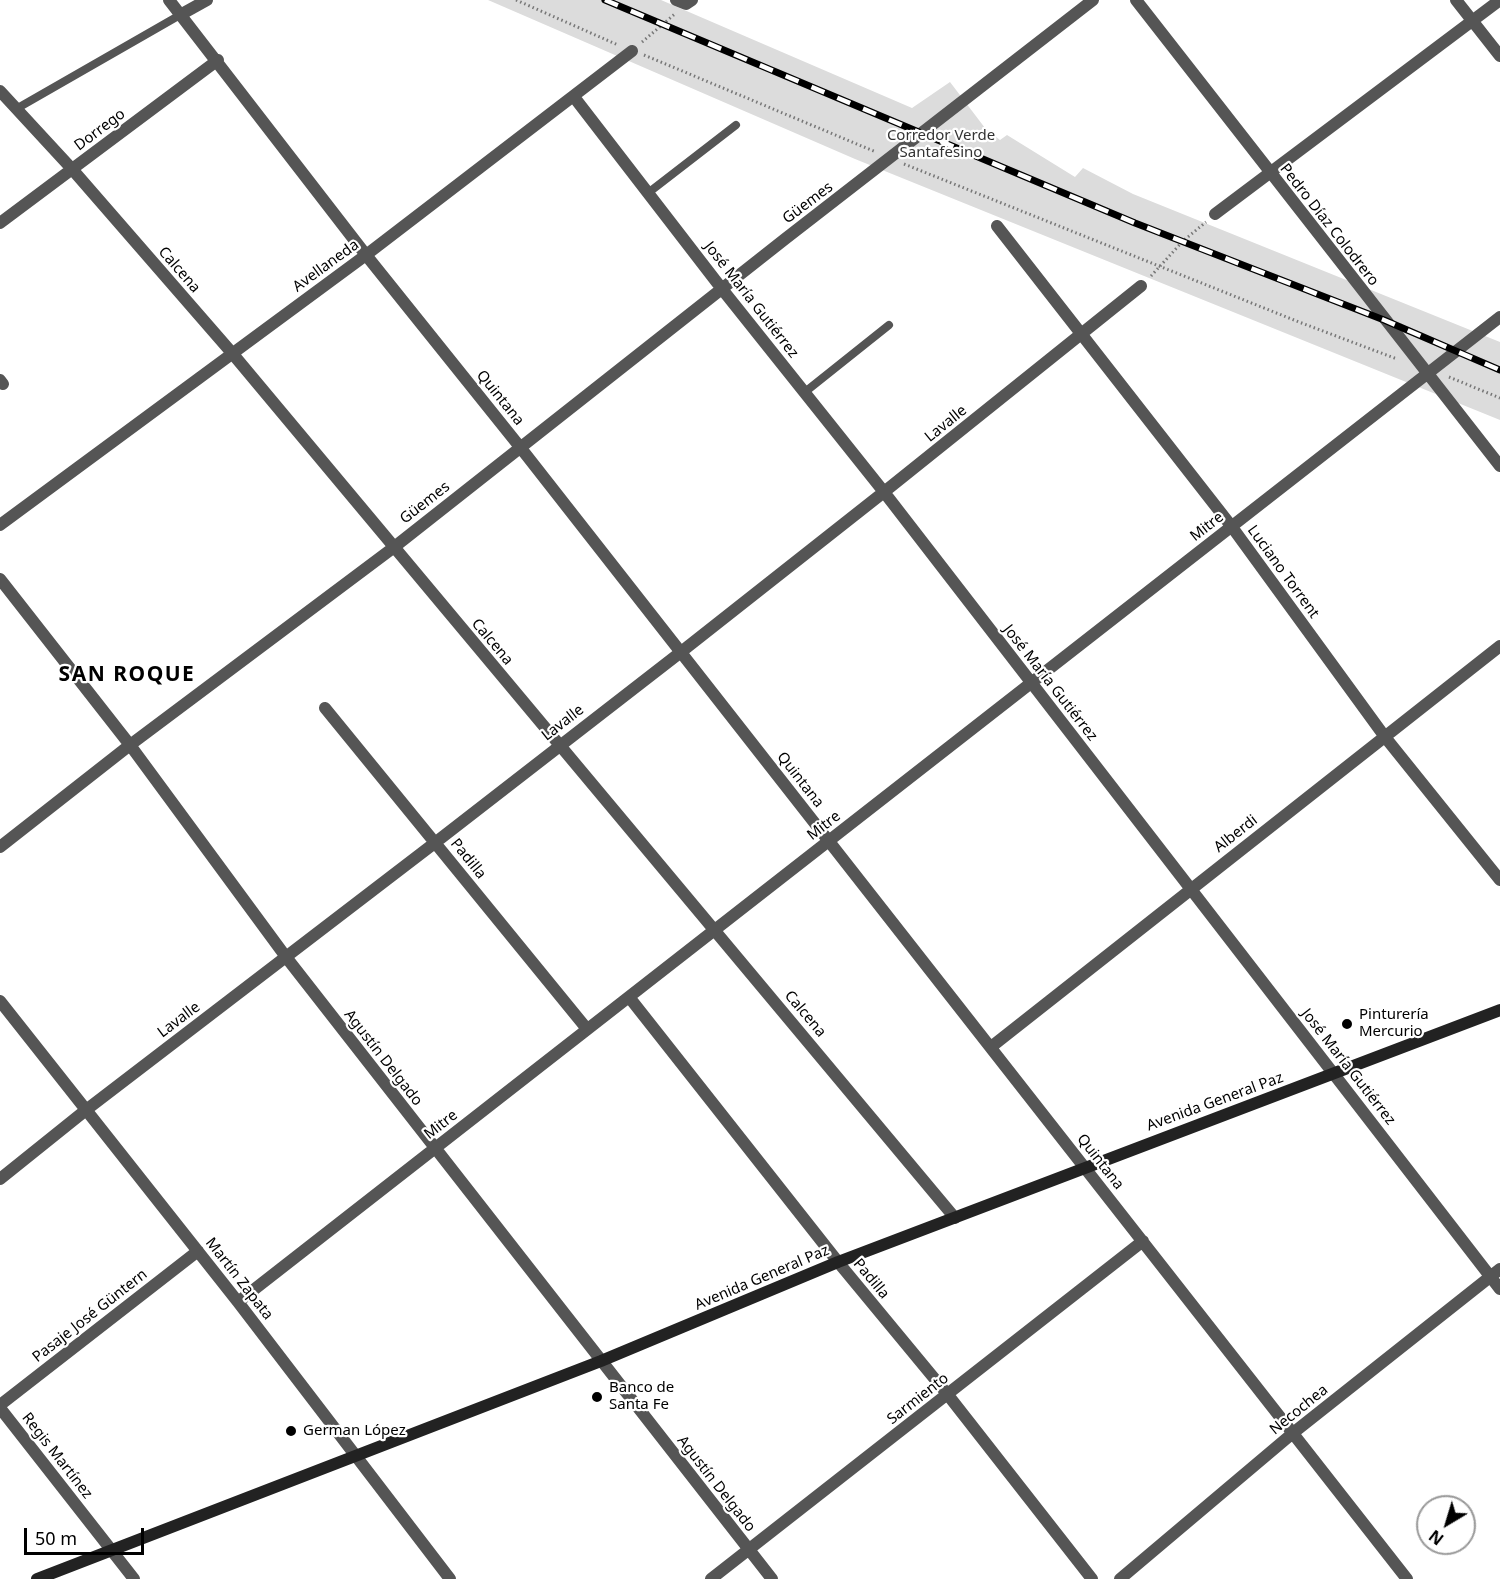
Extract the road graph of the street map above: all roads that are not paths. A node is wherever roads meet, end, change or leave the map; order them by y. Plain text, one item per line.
1 (169, 0) edge
2 (207, 0) edge
3 (1093, 0) edge
4 (1136, 0) edge
5 (1456, 0) edge
6 (1500, 0) edge
7 (180, 15) junction
8 (1473, 22) junction
9 (632, 51) road end
10 (1500, 56) edge
11 (218, 60) junction
12 (0, 91) edge
13 (574, 97) junction
14 (16, 109) junction
15 (736, 125) dead end
16 (72, 170) junction
17 (1269, 172) junction
18 (648, 193) junction
19 (1215, 214) road end
20 (0, 223) edge
21 (997, 226) dead end
22 (366, 255) junction
23 (1141, 286) road end
24 (722, 289) junction
25 (1500, 317) edge
26 (889, 325) dead end
27 (1082, 334) junction
28 (232, 353) junction
29 (1428, 371) junction
30 (805, 392) junction
31 (520, 447) junction
32 (1500, 466) edge
33 (884, 492) junction
34 (0, 525) edge
35 (1232, 527) junction
36 (393, 548) junction
37 (0, 579) edge
38 (1500, 646) edge
39 (681, 652) junction
40 (1032, 684) junction
41 (325, 708) dead end
42 (1384, 736) junction
43 (130, 745) junction
44 (559, 745) junction
45 (829, 841) junction
46 (436, 842) junction
47 (0, 847) edge
48 (1500, 880) edge
49 (1190, 889) junction
50 (715, 930) junction
51 (286, 957) junction
52 (629, 997) junction
53 (0, 1001) edge
54 (1500, 1010) edge
55 (588, 1029) junction
56 (991, 1047) junction
57 (1335, 1074) junction
58 (86, 1110) junction
59 (434, 1149) junction
60 (1085, 1167) junction
61 (0, 1179) edge
62 (955, 1218) junction
63 (1143, 1241) junction
64 (198, 1251) junction
65 (838, 1262) junction
66 (1495, 1273) edge
67 (1500, 1289) edge
68 (238, 1302) junction
69 (601, 1361) junction
70 (948, 1395) junction
71 (0, 1407) edge
72 (1293, 1433) junction
73 (356, 1456) junction
74 (112, 1550) junction
75 (748, 1550) junction
76 (37, 1579) edge
77 (134, 1579) edge
78 (450, 1579) edge
79 (711, 1579) edge
80 (772, 1579) edge
81 (1092, 1579) edge
82 (1120, 1579) edge
83 (1407, 1579) edge

1 - 7 street, Quintana
2 - 7 street
3 - 24 street, Güemes
4 - 17 street, Pedro Díaz Colodrero
5 - 8 street
6 - 8 street
7 - 11 street, Quintana
7 - 14 lane
8 - 10 street
8 - 17 street
9 - 13 street, Avellaneda
11 - 16 street, Dorrego
11 - 22 street, Quintana
12 - 14 street, Calcena
13 - 18 street, José María Gutiérrez
13 - 22 street, Avellaneda
14 - 16 street, Calcena
15 - 18 lane
16 - 20 street, Dorrego
16 - 28 street, Calcena
17 - 19 street
17 - 29 street, Pedro Díaz Colodrero
18 - 24 street, José María Gutiérrez
21 - 27 street, Luciano Torrent
22 - 28 street, Avellaneda
22 - 31 street, Quintana
23 - 27 street, Lavalle
24 - 30 street, José María Gutiérrez
24 - 31 street, Güemes
25 - 29 street, Mitre
26 - 30 lane
27 - 33 street, Lavalle
27 - 35 street, Luciano Torrent
28 - 34 street, Avellaneda
28 - 36 street, Calcena
29 - 32 street, Pedro Díaz Colodrero
29 - 35 street, Mitre
30 - 33 street, José María Gutiérrez
31 - 36 street, Güemes
31 - 39 street, Quintana
33 - 39 street, Lavalle
33 - 40 street, José María Gutiérrez
35 - 40 street, Mitre
35 - 42 street, Luciano Torrent
36 - 43 street, Güemes
36 - 44 street, Calcena
37 - 43 street, Agustín Delgado
38 - 42 street, Alberdi
39 - 44 street, Lavalle
39 - 45 street, Quintana
40 - 45 street, Mitre
40 - 49 street, José María Gutiérrez
41 - 46 street, Padilla
42 - 48 street, Luciano Torrent
42 - 49 street, Alberdi
43 - 47 street, Güemes
43 - 51 street, Agustín Delgado
44 - 46 street, Lavalle
44 - 50 street, Calcena
45 - 50 street, Mitre
45 - 56 street, Quintana
46 - 51 street, Lavalle
46 - 55 street, Padilla
49 - 56 street, Alberdi
49 - 57 street, José María Gutiérrez
50 - 52 street, Mitre
50 - 62 street, Calcena
51 - 58 street, Lavalle
51 - 59 street, Agustín Delgado
52 - 55 street, Mitre
52 - 65 street, Padilla
53 - 58 street, Martín Zapata
54 - 57 main road, Avenida General Paz
55 - 59 street, Mitre
56 - 60 street, Quintana
57 - 60 main road, Avenida General Paz
57 - 66 street, José María Gutiérrez
58 - 61 street, Lavalle
58 - 64 street, Martín Zapata
59 - 68 street, Mitre
59 - 69 street, Agustín Delgado
60 - 62 main road, Avenida General Paz
60 - 63 street, Quintana
62 - 65 main road, Avenida General Paz
63 - 70 street, Sarmiento
63 - 72 street, Quintana
64 - 68 street, Martín Zapata
64 - 71 street, Pasaje José Güntern
65 - 69 main road, Avenida General Paz
65 - 70 street, Padilla
66 - 67 street, José María Gutiérrez
66 - 72 street, Necochea
68 - 73 street, Martín Zapata
69 - 73 main road, Avenida General Paz
69 - 75 street, Agustín Delgado
70 - 75 street, Sarmiento
70 - 81 street, Padilla
71 - 74 street, Regis Martínez
72 - 82 street, Necochea
72 - 83 street, Quintana
73 - 74 main road, Avenida General Paz
73 - 78 street, Martín Zapata
74 - 76 main road, Avenida General Paz
74 - 77 street, Regis Martínez
75 - 79 street, Sarmiento
75 - 80 street, Agustín Delgado

